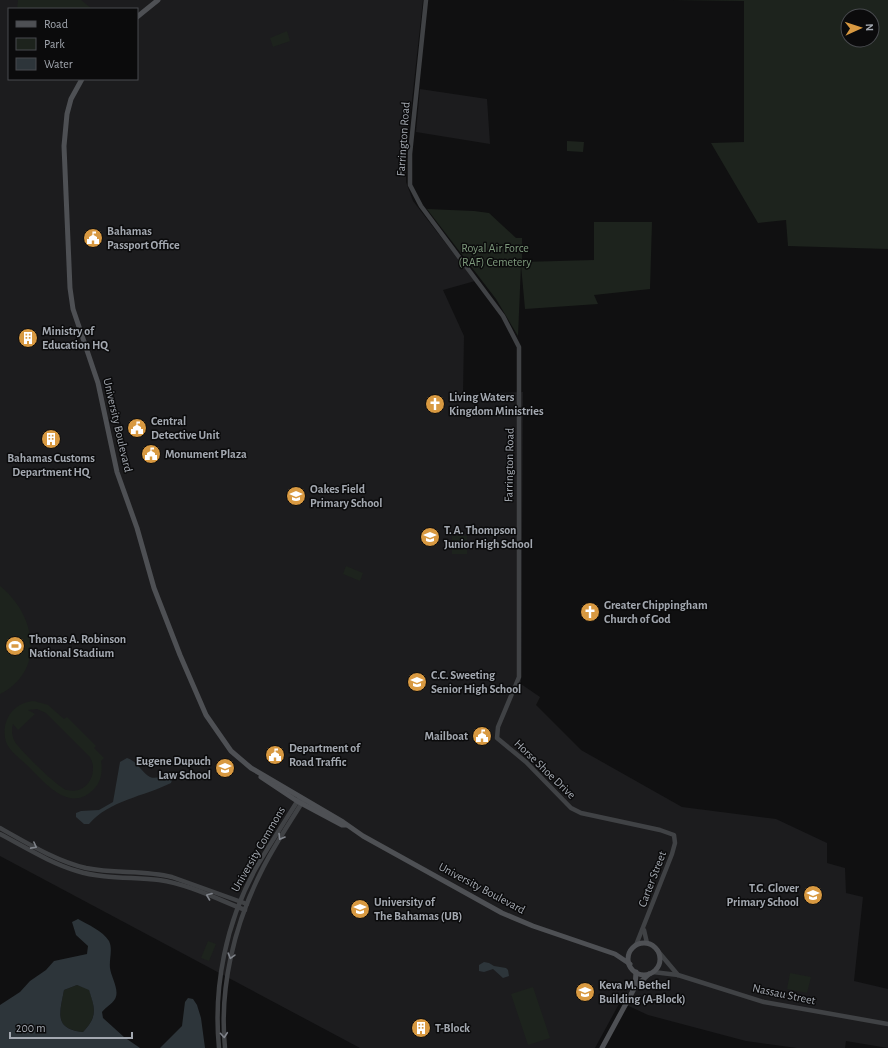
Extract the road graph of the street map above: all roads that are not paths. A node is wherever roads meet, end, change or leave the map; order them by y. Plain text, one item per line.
1 (158, 0) edge
2 (426, 0) edge
3 (138, 16) edge
4 (81, 80) edge
5 (497, 738) joint
6 (301, 800) junction
7 (0, 828) edge
8 (0, 834) edge
9 (674, 835) joint
10 (152, 874) junction
11 (151, 880) junction
12 (240, 901) junction
13 (247, 904) junction
14 (238, 908) junction
15 (245, 910) junction
16 (644, 930) junction
17 (647, 943) junction
18 (636, 945) junction
19 (657, 950) junction
20 (630, 952) junction
21 (615, 954) junction
22 (630, 964) junction
23 (636, 972) junction
24 (652, 972) junction
25 (678, 974) junction
26 (635, 987) junction
27 (888, 1024) edge
28 (219, 1048) edge
29 (225, 1048) edge
30 (602, 1048) edge

1 - 3 main road
2 - 5 main road, Farrington Road
4 - 6 main road, University Boulevard
5 - 9 main road, Horse Shoe Drive
6 - 12 main road, University Commons
6 -> 13 main road, University Commons
6 - 21 main road, University Boulevard
7 -> 10 main road
8 - 11 main road
9 - 16 main road, Carter Street
10 - 11 main road
10 - 12 main road
14 -> 11 main road
12 - 13 main road
12 - 14 main road, University Commons
13 - 15 main road, University Commons
14 - 15 main road
14 - 28 main road, University Commons
15 -> 29 main road, University Commons
16 - 17 main road
16 - 18 main road, Carter Street
17 - 18 main road
17 - 19 main road
18 - 20 main road
19 - 24 main road
19 - 25 main road
20 - 21 main road, University Boulevard
20 - 22 main road
21 - 22 main road, University Boulevard
22 - 23 main road
23 - 24 main road
23 - 26 main road
24 - 25 main road, Nassau Street
24 - 26 main road
25 - 27 main road, Nassau Street
26 - 30 main road

